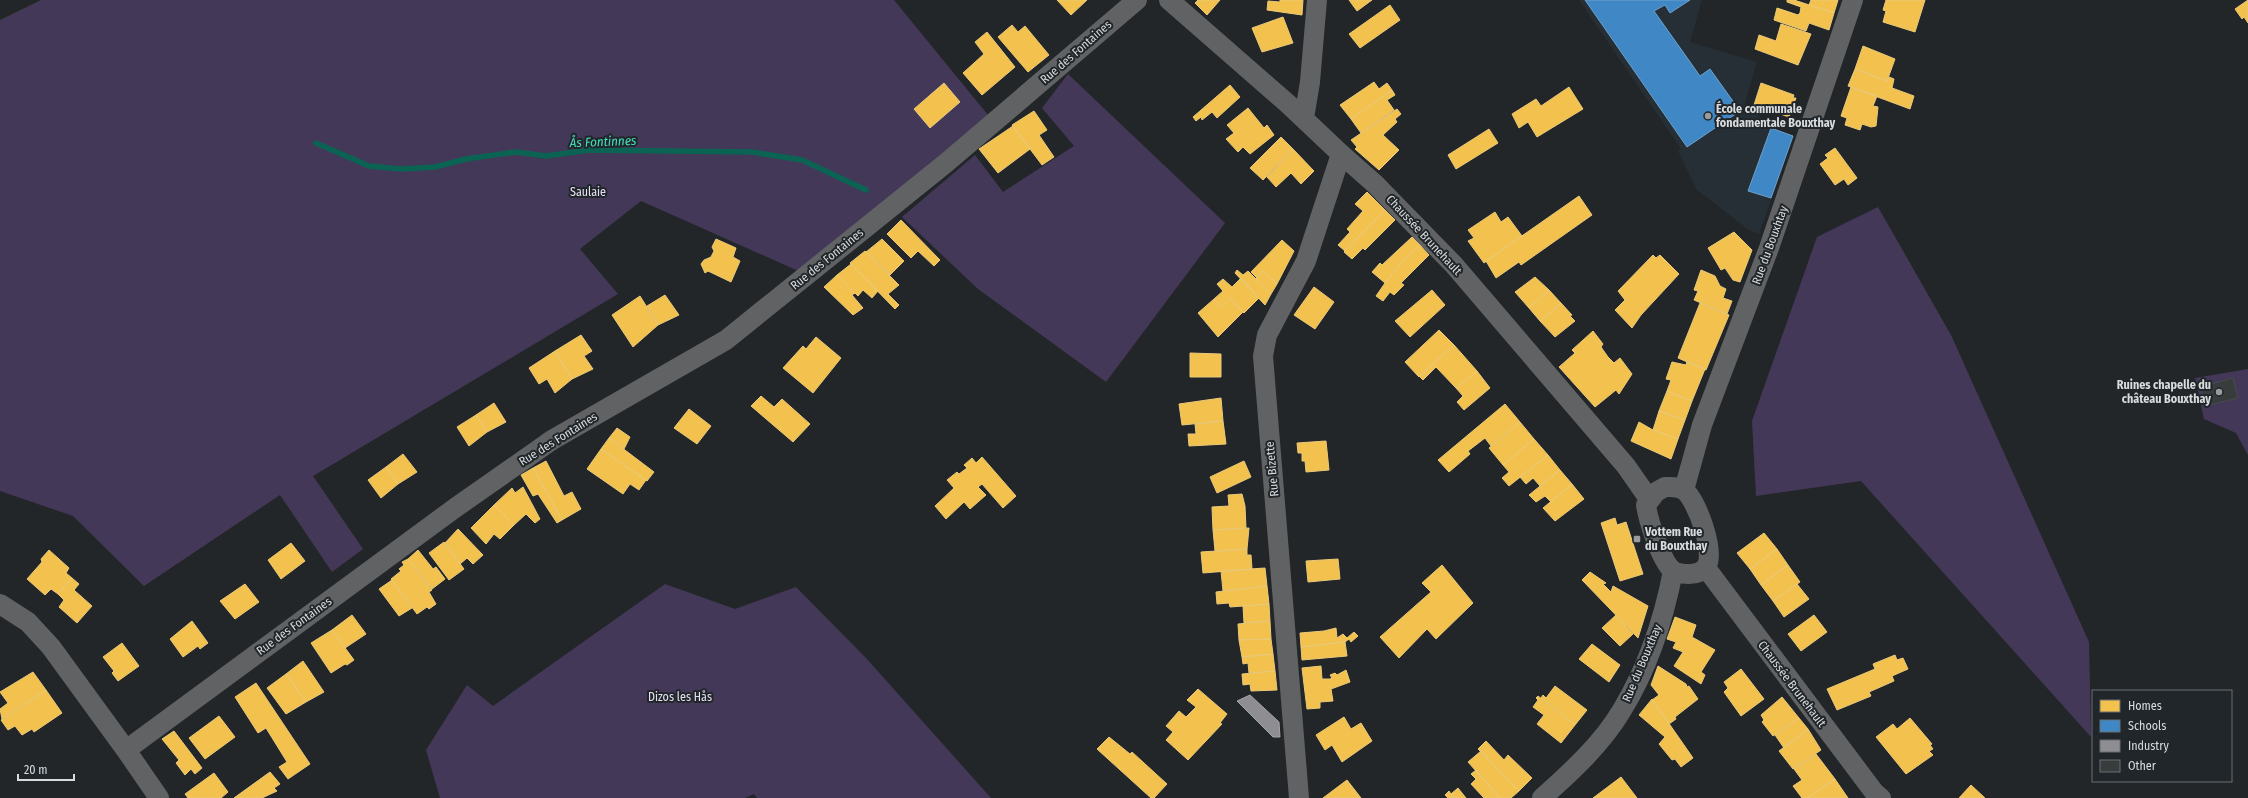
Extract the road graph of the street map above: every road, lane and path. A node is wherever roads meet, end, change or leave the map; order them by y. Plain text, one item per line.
1 (1137, 0) edge
2 (1169, 0) edge
3 (1317, 0) edge
4 (1853, 0) edge
5 (1304, 118) junction
6 (1341, 154) junction
7 (1684, 490) junction
8 (1649, 499) junction
9 (1706, 568) junction
10 (1673, 571) junction
11 (0, 604) edge
12 (126, 750) junction
13 (159, 798) edge
14 (1299, 798) edge
15 (1542, 798) edge
16 (1881, 798) edge

1 - 12 street, Rue des Fontaines
2 - 5 street, Chaussée Brunehault
3 - 5 street
4 - 7 street, Rue du Bouxhtay
5 - 6 street, Chaussée Brunehault
6 - 8 street, Chaussée Brunehault
6 - 14 street, Rue Bizette
7 - 8 street
7 - 9 street
8 - 10 street
9 - 10 street
9 - 16 street, Chaussée Brunehault
10 - 15 street, Rue du Bouxthay
11 - 12 street
12 - 13 street

